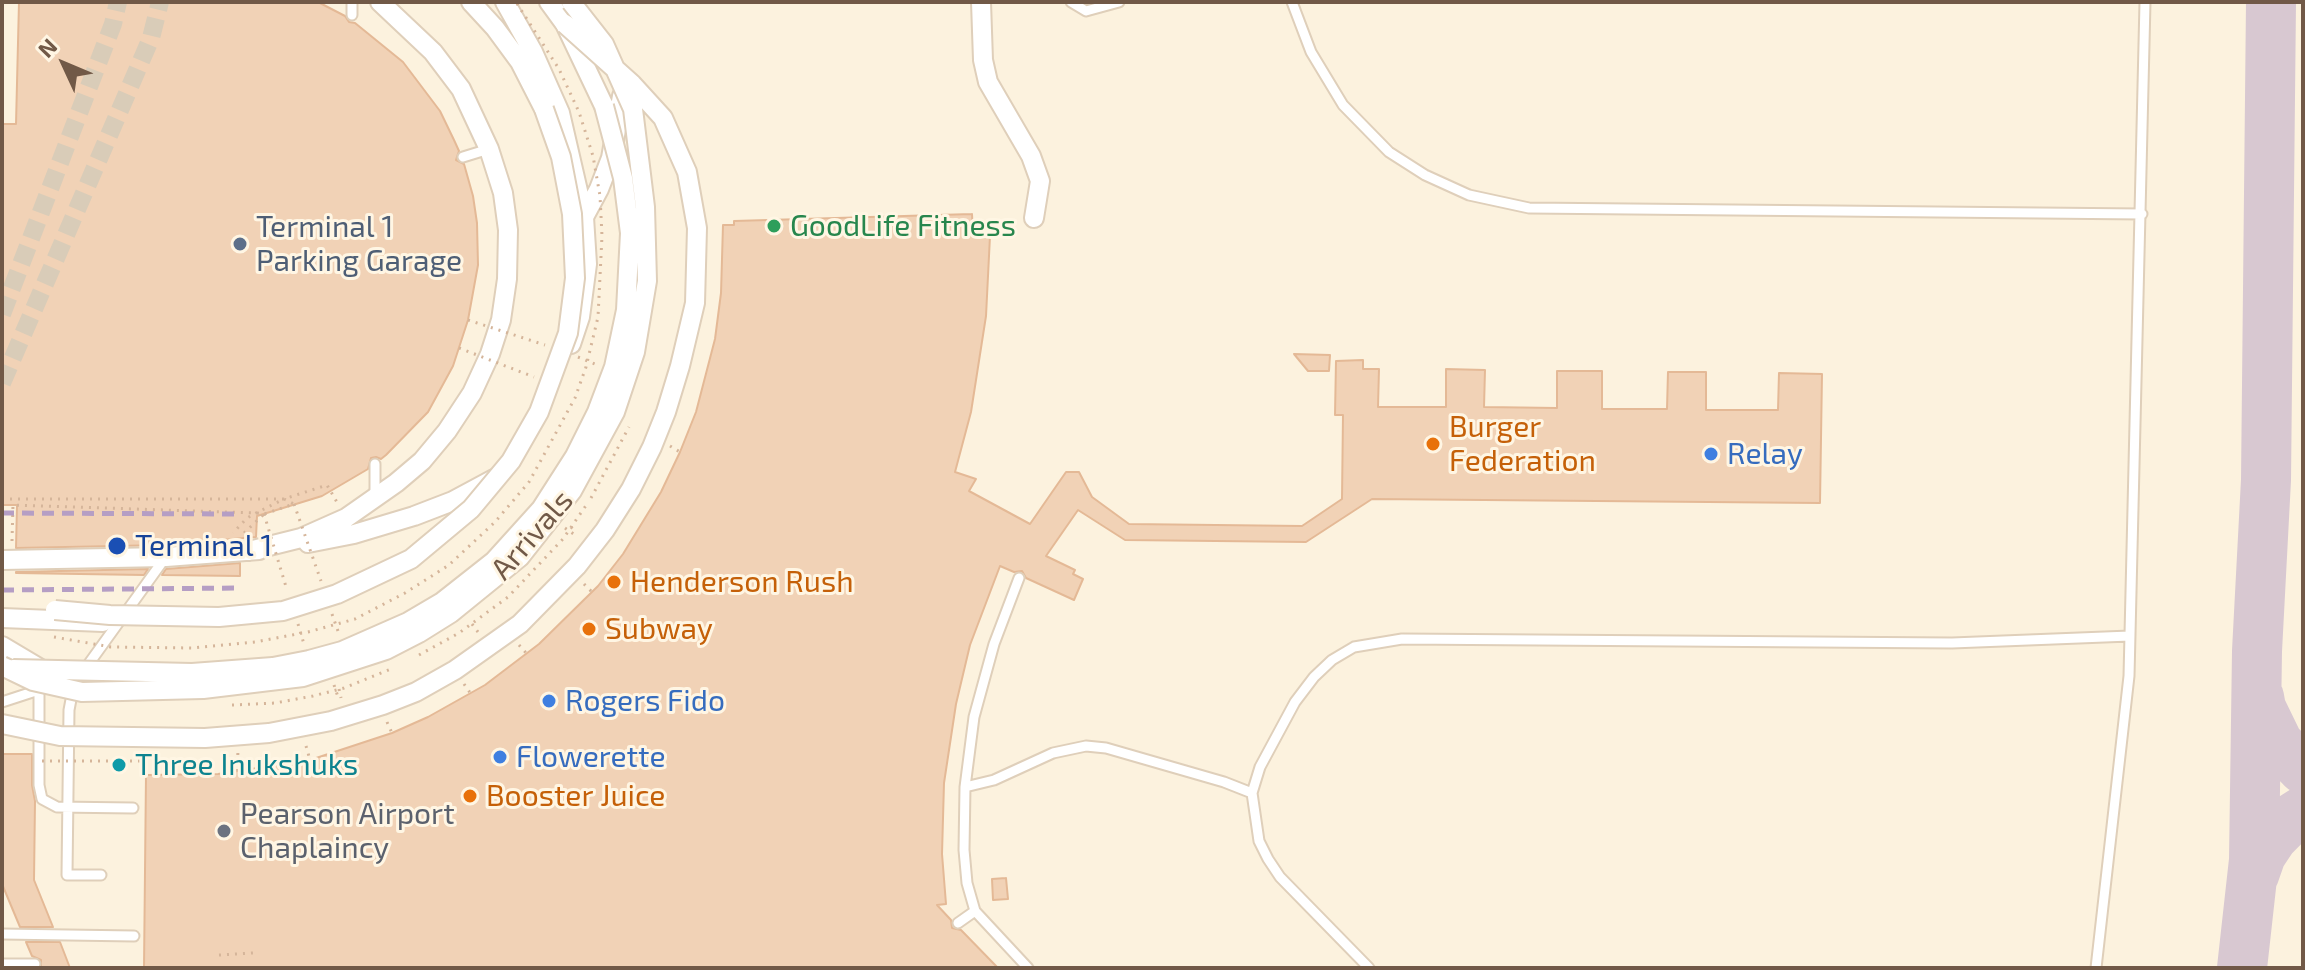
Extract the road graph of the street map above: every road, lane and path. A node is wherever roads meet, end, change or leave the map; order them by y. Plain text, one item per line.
1 (352, 2) edge
2 (380, 2) edge
3 (471, 2) edge
4 (505, 2) edge
5 (516, 2) edge
6 (549, 2) edge
7 (558, 2) edge
8 (571, 2) edge
9 (578, 2) edge
10 (981, 2) edge
11 (1071, 2) edge
12 (1119, 2) edge
13 (1292, 2) edge
14 (2145, 2) edge
15 (352, 15) dead end
16 (565, 24) junction
17 (599, 40) junction
18 (622, 96) junction
19 (489, 149) junction
20 (463, 157) dead end
21 (2142, 214) junction
22 (584, 217) junction
23 (1034, 218) dead end
24 (634, 414) dead end
25 (670, 446) dead end
26 (680, 452) dead end
27 (375, 464) dead end
28 (513, 466) junction
29 (590, 492) dead end
30 (2, 499) edge
31 (284, 499) junction
32 (375, 499) junction
33 (603, 500) dead end
34 (256, 513) junction
35 (264, 514) junction
36 (346, 518) junction
37 (257, 519) dead end
38 (563, 526) dead end
39 (571, 527) junction
40 (230, 536) dead end
41 (249, 551) junction
42 (7, 552) edge
43 (166, 557) junction
44 (1019, 578) dead end
45 (584, 584) dead end
46 (592, 592) dead end
47 (2, 610) edge
48 (2, 618) edge
49 (467, 619) dead end
50 (119, 623) junction
51 (472, 624) junction
52 (2130, 636) junction
53 (54, 637) dead end
54 (438, 641) dead end
55 (519, 645) dead end
56 (2, 646) edge
57 (445, 654) dead end
58 (527, 654) dead end
59 (413, 658) dead end
60 (400, 665) dead end
61 (2, 667) edge
62 (462, 680) dead end
63 (74, 684) junction
64 (334, 685) dead end
65 (339, 689) junction
66 (39, 690) junction
67 (471, 694) dead end
68 (2, 702) edge
69 (219, 705) dead end
70 (386, 721) dead end
71 (2, 724) edge
72 (392, 733) dead end
73 (306, 746) dead end
74 (238, 750) dead end
75 (310, 760) dead end
76 (42, 761) dead end
77 (162, 761) dead end
78 (237, 771) dead end
79 (965, 787) junction
80 (1252, 793) junction
81 (67, 808) junction
82 (133, 808) dead end
83 (101, 875) dead end
84 (975, 911) junction
85 (958, 923) dead end
86 (2, 934) edge
87 (134, 936) dead end
88 (253, 953) dead end
89 (219, 955) dead end
90 (2, 964) edge
91 (35, 964) dead end
92 (1028, 968) edge
93 (1369, 968) edge
94 (2096, 968) edge

1 - 15 lane
2 - 19 street
3 - 47 street, Arrivals, bridge
4 - 22 street
5 - 53 path, bridge
6 - 16 street
7 - 17 street
8 - 61 street, Arrivals, bridge
9 - 17 street
10 - 23 street
11 - 12 lane
13 - 21 lane
14 - 21 lane
16 - 61 street, bridge
16 - 71 street, bridge
17 - 18 street
18 - 22 street
18 - 63 street
19 - 20 lane
19 - 32 street
21 - 52 lane
22 - 28 street
24 - 39 path, bridge
25 - 26 path
27 - 32 lane
28 - 41 street
28 - 50 street
29 - 33 path, bridge
30 - 31 path
31 - 34 path
31 - 35 path
31 - 36 path
32 - 36 street
34 - 35 path
34 - 40 path
34 - 42 path
35 - 37 path
36 - 41 street
38 - 39 path, bridge
39 - 51 path, bridge
41 - 43 street
42 - 43 street
43 - 50 lane
44 - 79 lane
45 - 46 path
48 - 50 street
49 - 51 path, bridge
50 - 63 lane
51 - 59 path, bridge
52 - 80 lane
52 - 94 lane
54 - 57 path, bridge
55 - 58 path
56 - 63 street
60 - 65 path, bridge
62 - 67 path, bridge
63 - 66 lane
63 - 81 lane
64 - 65 path, bridge
65 - 69 path, bridge
66 - 68 lane
66 - 81 lane
70 - 72 path
73 - 75 path
74 - 78 path, bridge
76 - 77 path, bridge
79 - 80 lane
79 - 84 lane
80 - 93 lane
81 - 82 lane
81 - 83 lane
84 - 85 lane
84 - 92 lane
86 - 87 lane
88 - 89 path
90 - 91 lane

